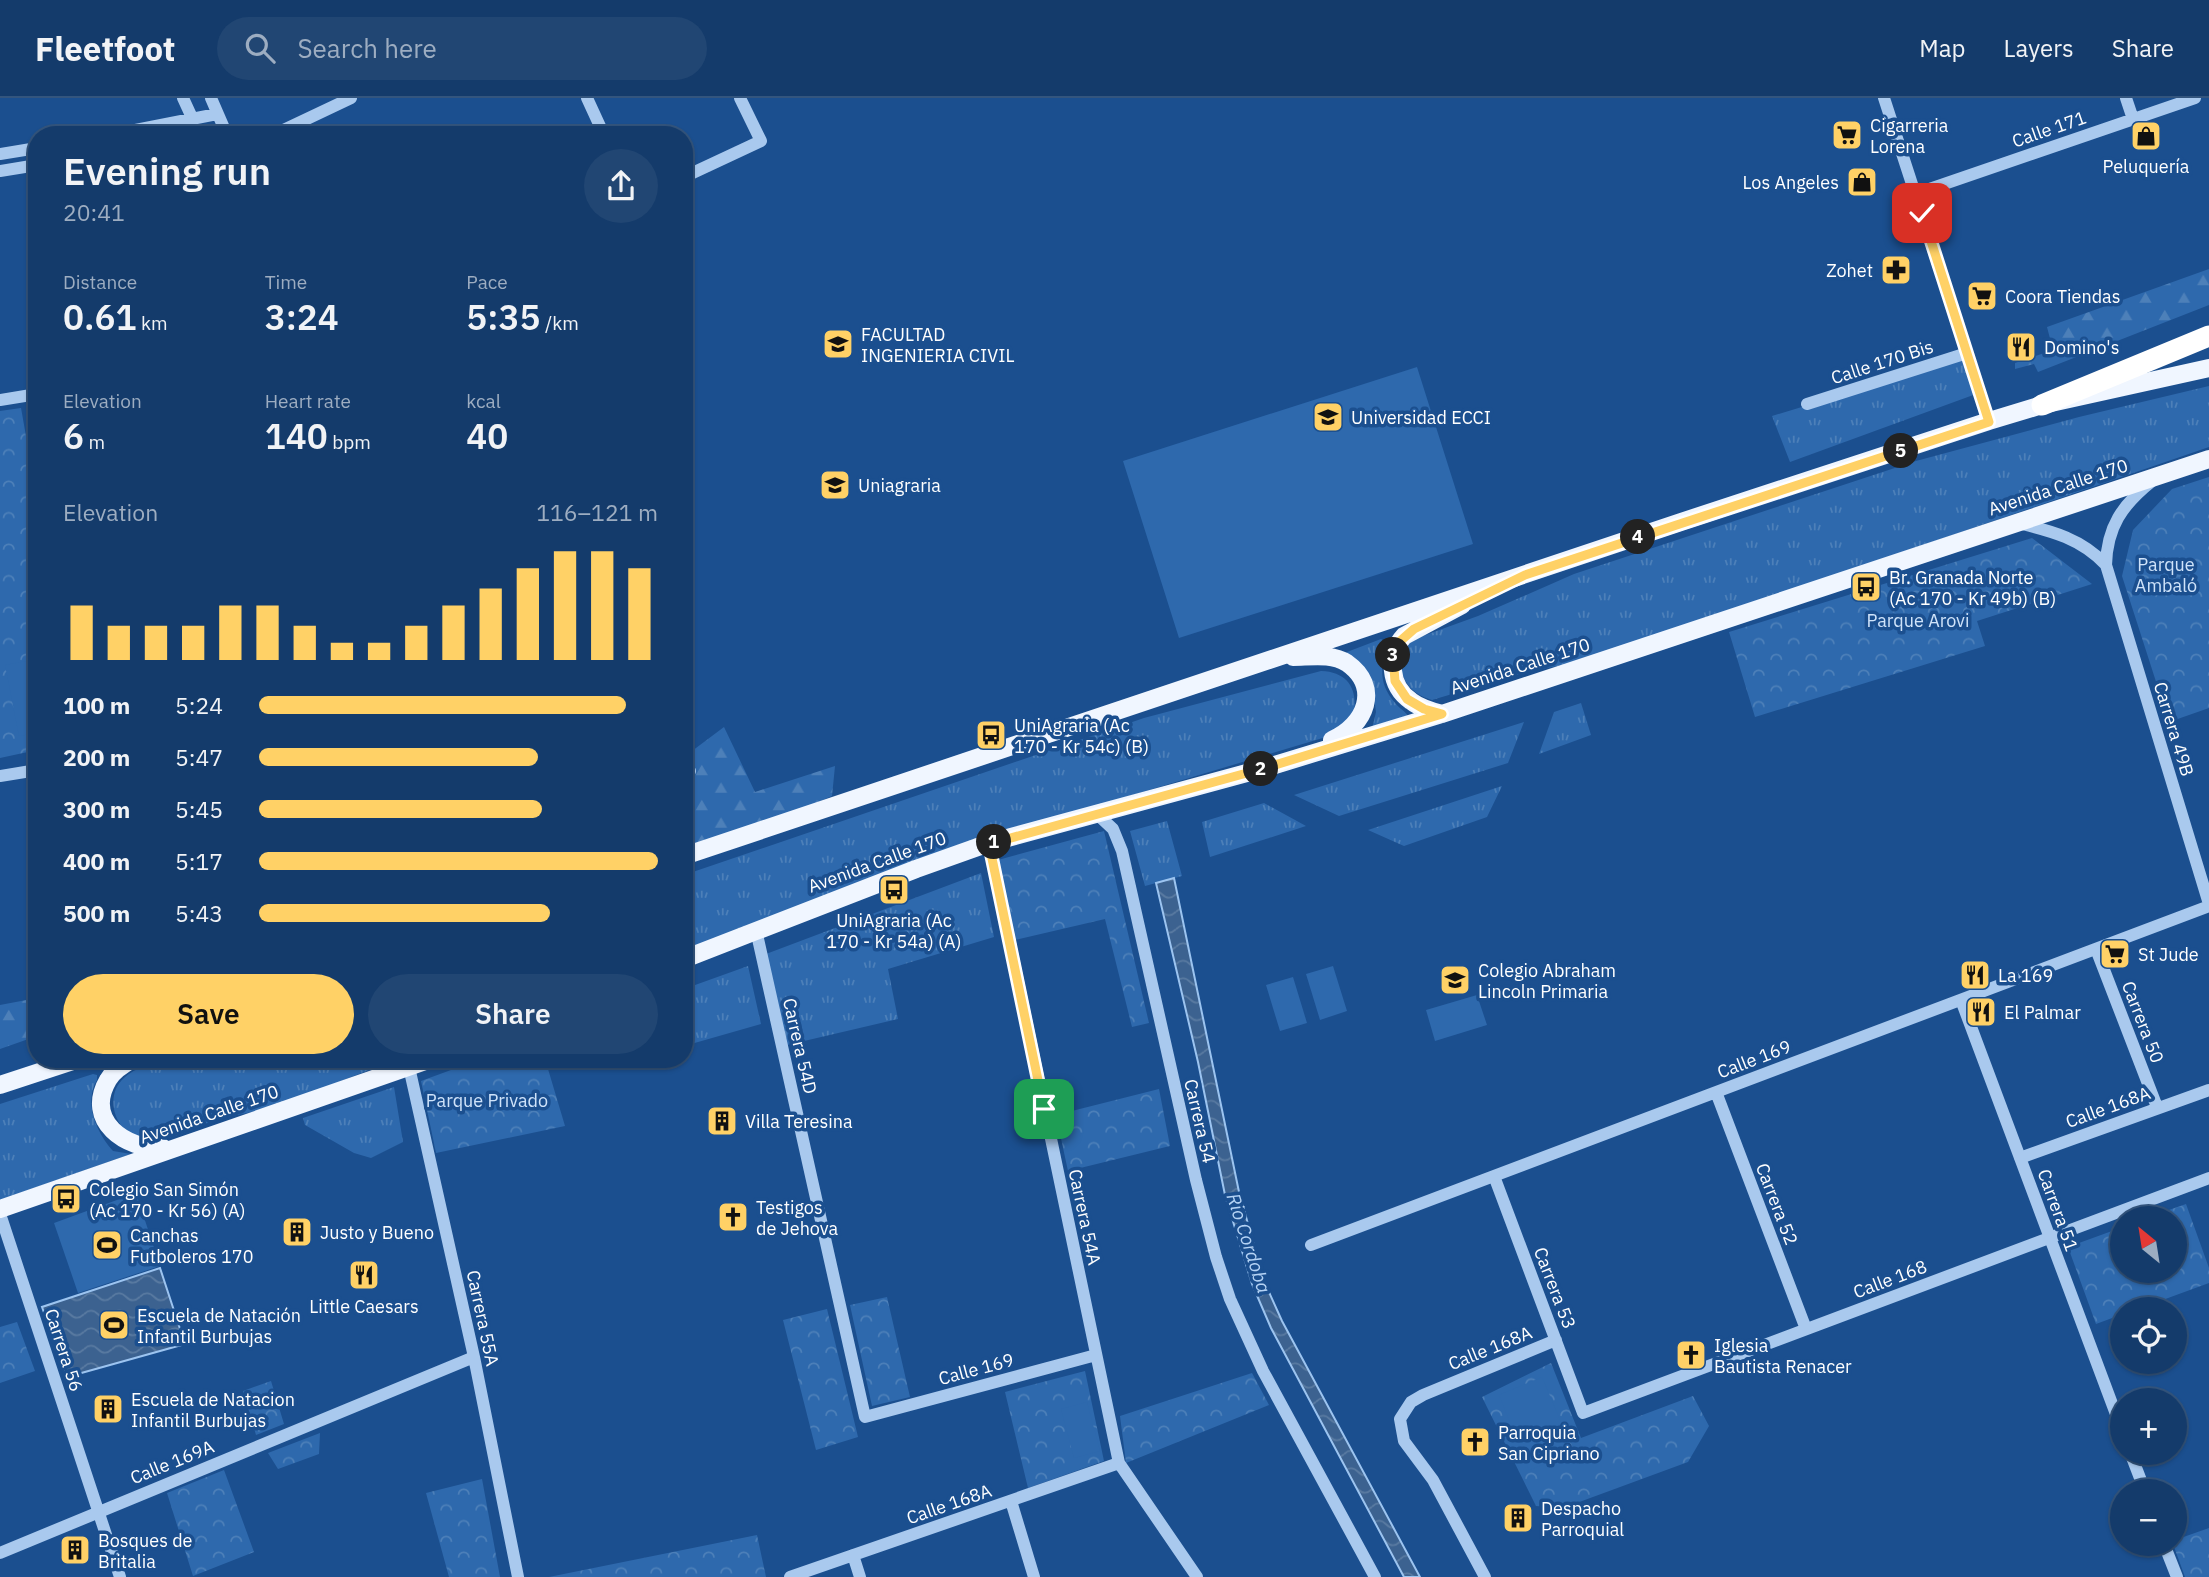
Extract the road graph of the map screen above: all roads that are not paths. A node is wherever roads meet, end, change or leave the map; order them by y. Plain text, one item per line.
1 (183, 98) edge
2 (211, 98) edge
3 (351, 98) edge
4 (587, 98) edge
5 (740, 98) edge
6 (1884, 98) edge
7 (2126, 98) edge
8 (2195, 98) edge
9 (217, 114) junction
10 (2133, 119) junction
11 (193, 120) junction
12 (160, 126) edge
13 (196, 126) edge
14 (223, 126) edge
15 (292, 126) edge
16 (600, 126) edge
17 (28, 149) edge
18 (0, 154) edge
19 (28, 166) edge
20 (0, 171) edge
21 (693, 173) edge
22 (1915, 194) junction
23 (2209, 336) edge
24 (1967, 353) junction
25 (2209, 368) edge
26 (28, 395) edge
27 (0, 400) edge
28 (1807, 404) dead end
29 (2042, 405) junction
30 (1989, 422) junction
31 (2207, 460) edge
32 (2158, 477) junction
33 (2018, 523) junction
34 (2106, 565) junction
35 (1525, 575) junction
36 (1279, 656) junction
37 (1442, 714) junction
38 (1265, 768) junction
39 (28, 771) edge
40 (0, 776) edge
41 (1098, 815) junction
42 (989, 844) junction
43 (693, 853) edge
44 (2209, 905) edge
45 (755, 930) junction
46 (2096, 949) junction
47 (693, 955) edge
48 (1961, 1000) junction
49 (52, 1068) edge
50 (122, 1068) edge
51 (406, 1068) edge
52 (409, 1068) edge
53 (0, 1085) edge
54 (2209, 1090) edge
55 (1716, 1092) junction
56 (2157, 1107) junction
57 (179, 1147) junction
58 (2020, 1158) junction
59 (1494, 1176) junction
60 (2209, 1178) edge
61 (0, 1211) edge
62 (2050, 1238) junction
63 (1311, 1245) dead end
64 (1806, 1329) junction
65 (1556, 1340) junction
66 (1096, 1355) junction
67 (474, 1357) junction
68 (2110, 1398) edge
69 (1583, 1413) joint
70 (865, 1417) joint
71 (1119, 1463) junction
72 (1011, 1501) junction
73 (100, 1510) junction
74 (0, 1553) edge
75 (853, 1555) junction
76 (2169, 1556) edge
77 (120, 1577) edge
78 (518, 1577) edge
79 (790, 1577) edge
80 (860, 1577) edge
81 (1034, 1577) edge
82 (1197, 1577) edge
83 (1375, 1577) edge
84 (1485, 1577) edge
85 (2177, 1577) edge

1 - 11 street
2 - 9 street
3 - 15 street
4 - 16 street
5 - 21 street
6 - 22 street
7 - 10 street
8 - 10 street, Calle 171
9 - 11 street
9 - 14 street
10 - 22 street, Calle 171
11 - 12 street
11 - 13 street
17 - 18 street
19 - 20 street
22 - 24 street
23 - 29 highway
24 - 28 street, Calle 170 Bis
24 - 30 street
25 - 29 main road
26 - 27 street
29 - 30 main road
30 - 35 main road
31 - 32 main road, Avenida Calle 170
32 - 33 main road, Avenida Calle 170
32 - 34 street, Carrera 49B
33 - 34 street
33 - 37 main road, Avenida Calle 170
34 - 44 street, Carrera 49B
35 - 36 main road
35 - 37 main road
36 - 38 main road
36 - 43 main road
37 - 38 main road, Avenida Calle 170
38 - 41 main road, Avenida Calle 170
39 - 40 street
41 - 42 main road, Avenida Calle 170
41 - 83 street, Carrera 54
42 - 45 main road, Avenida Calle 170
42 - 66 street, Carrera 54A
44 - 46 street, Calle 169
45 - 47 main road, Avenida Calle 170
45 - 70 street, Carrera 54D
46 - 48 street, Calle 169
46 - 56 street, Carrera 50
48 - 55 street, Calle 169
48 - 58 street, Carrera 51
49 - 53 main road
50 - 57 main road
51 - 57 main road, Avenida Calle 170
52 - 67 street, Carrera 55A
54 - 56 street, Calle 168A
55 - 59 street, Calle 169
55 - 64 street, Carrera 52
56 - 58 street, Calle 168A
57 - 61 main road, Avenida Calle 170
58 - 62 street, Carrera 51
59 - 63 street, Calle 169
59 - 65 street, Carrera 53
60 - 62 street, Calle 168
61 - 73 street, Carrera 56
62 - 64 street, Calle 168
62 - 68 street, Carrera 51
64 - 69 street, Calle 168
65 - 69 street, Carrera 53
65 - 84 street, Calle 168A
66 - 70 street, Calle 169
66 - 71 street, Carrera 54A
67 - 73 street, Calle 169A
67 - 78 street, Carrera 55A
71 - 72 street, Calle 168A
71 - 82 street, Carrera 54A
72 - 75 street, Calle 168A
72 - 81 street
73 - 74 street, Calle 169A
73 - 77 street, Carrera 56
75 - 79 street, Calle 168A
75 - 80 street
76 - 85 street

